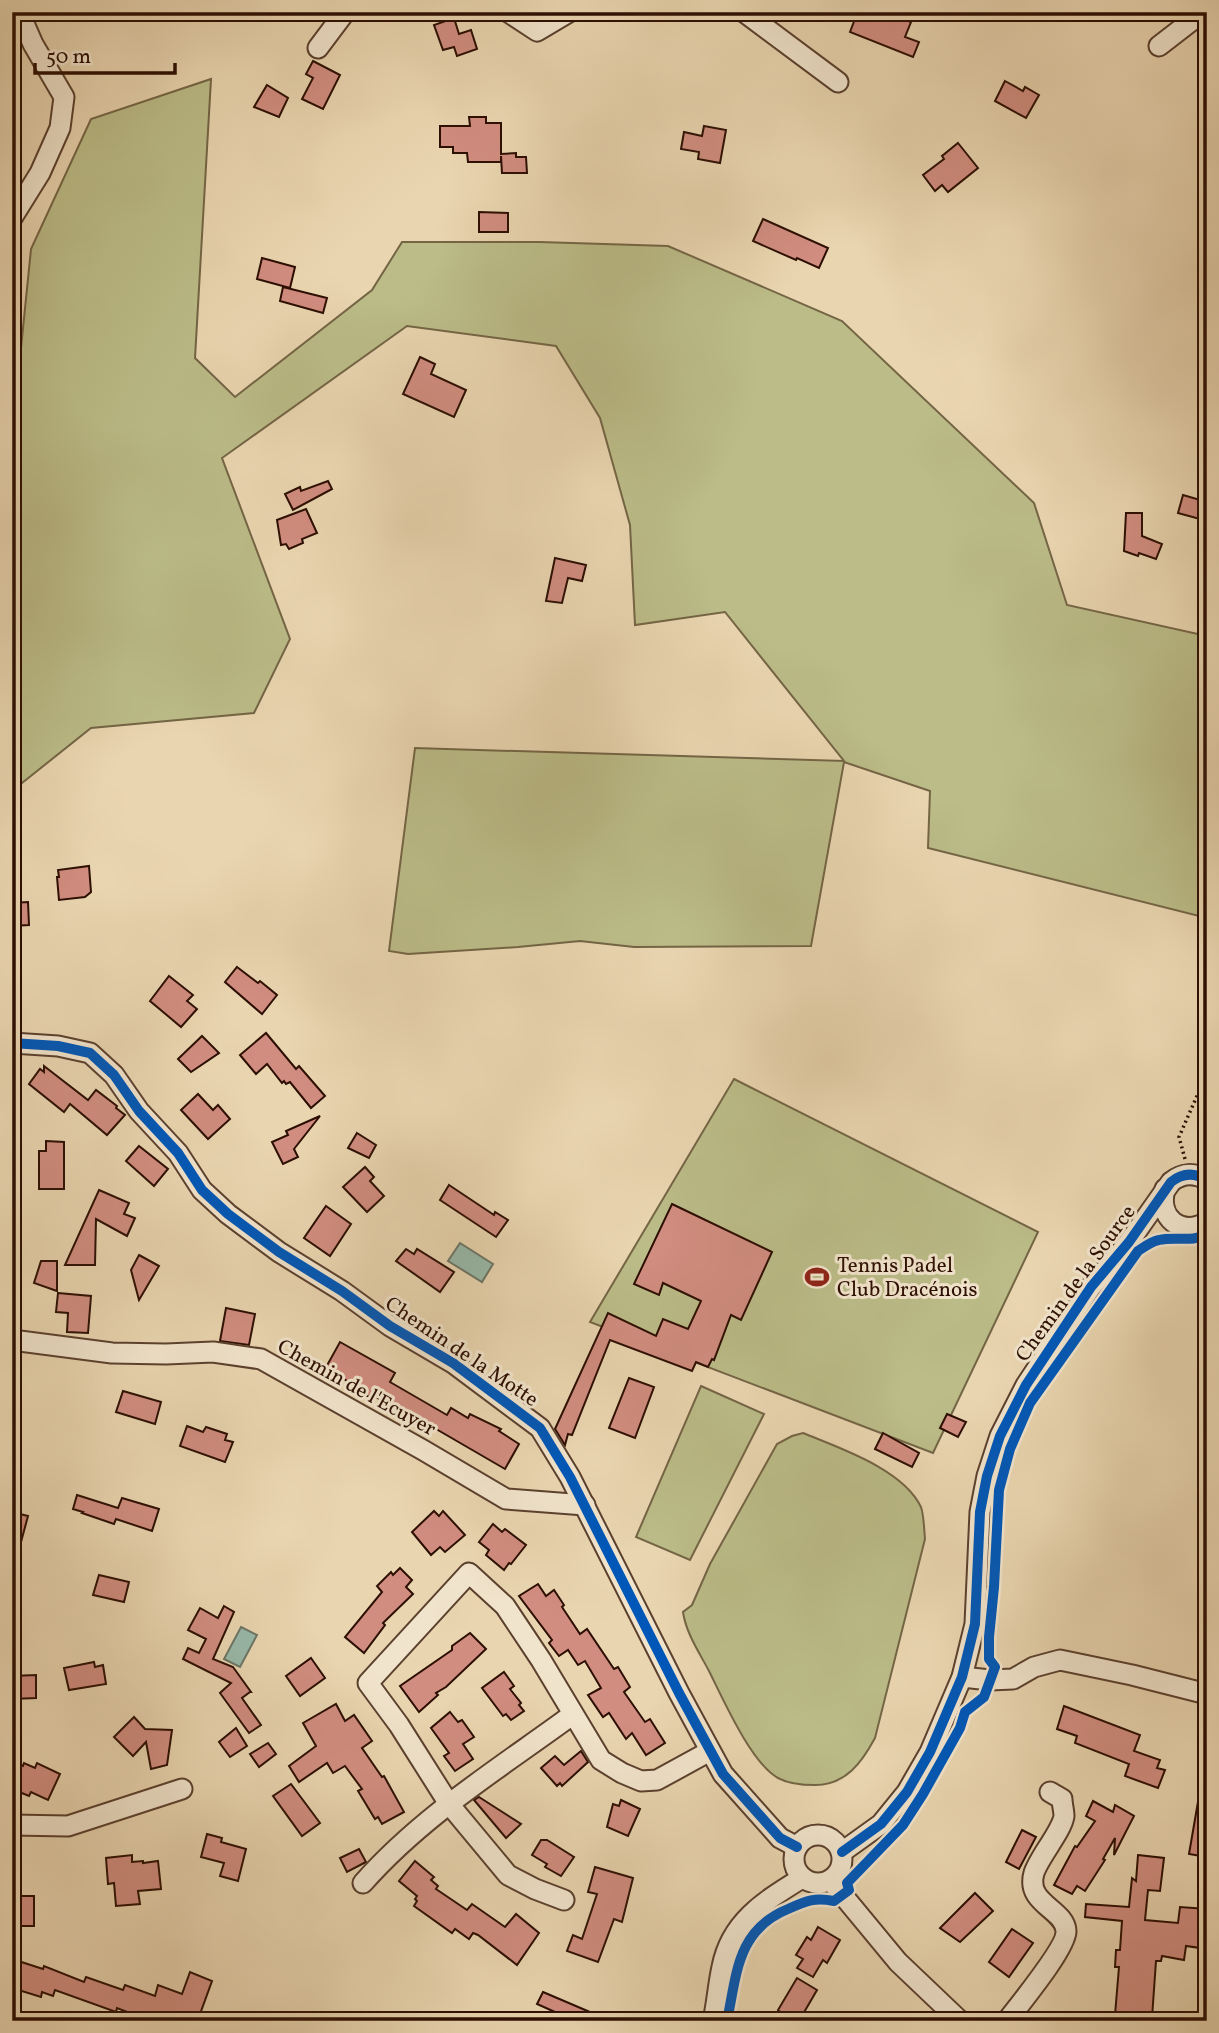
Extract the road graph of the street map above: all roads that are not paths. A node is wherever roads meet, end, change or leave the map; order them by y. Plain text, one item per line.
1 (19, 12) edge
2 (345, 12) edge
3 (508, 12) edge
4 (569, 12) edge
5 (744, 12) edge
6 (1203, 12) edge
7 (1160, 46) dead end
8 (318, 48) dead end
9 (838, 82) dead end
10 (12, 218) edge
11 (12, 1043) edge
12 (1206, 1179) edge
13 (1166, 1189) junction
14 (1207, 1222) edge
15 (1177, 1224) junction
16 (1129, 1242) junction
17 (12, 1340) edge
18 (585, 1505) junction
19 (962, 1676) junction
20 (1207, 1694) edge
21 (572, 1715) junction
22 (710, 1751) junction
23 (182, 1789) dead end
24 (1050, 1792) dead end
25 (449, 1804) junction
26 (12, 1825) edge
27 (797, 1847) junction
28 (842, 1852) junction
29 (802, 1878) junction
30 (831, 1881) junction
31 (363, 1883) dead end
32 (564, 1900) dead end
33 (713, 2021) edge
34 (960, 2021) edge
35 (1007, 2021) edge

1 - 10 street
2 - 8 street
3 - 4 street
5 - 9 street
6 - 7 street
11 - 18 street, Chemin de la Motte
12 - 13 street
13 - 15 street
13 - 16 street, Chemin de la Source
14 - 15 street, Chemin de la Source
15 - 16 street, Chemin de la Source
16 - 19 street, Chemin de la Source
17 - 18 street, Chemin de l'Ecuyer
18 - 22 street, Chemin de la Motte
19 - 20 street
19 - 28 street, Chemin de la Source
21 - 22 street
21 - 25 street
21 - 25 street
22 - 27 street, Chemin de la Motte
23 - 26 street
24 - 35 street
25 - 31 street
25 - 32 street
27 - 28 street
27 - 29 street
28 - 30 street
29 - 30 street
29 - 33 street
30 - 34 street

